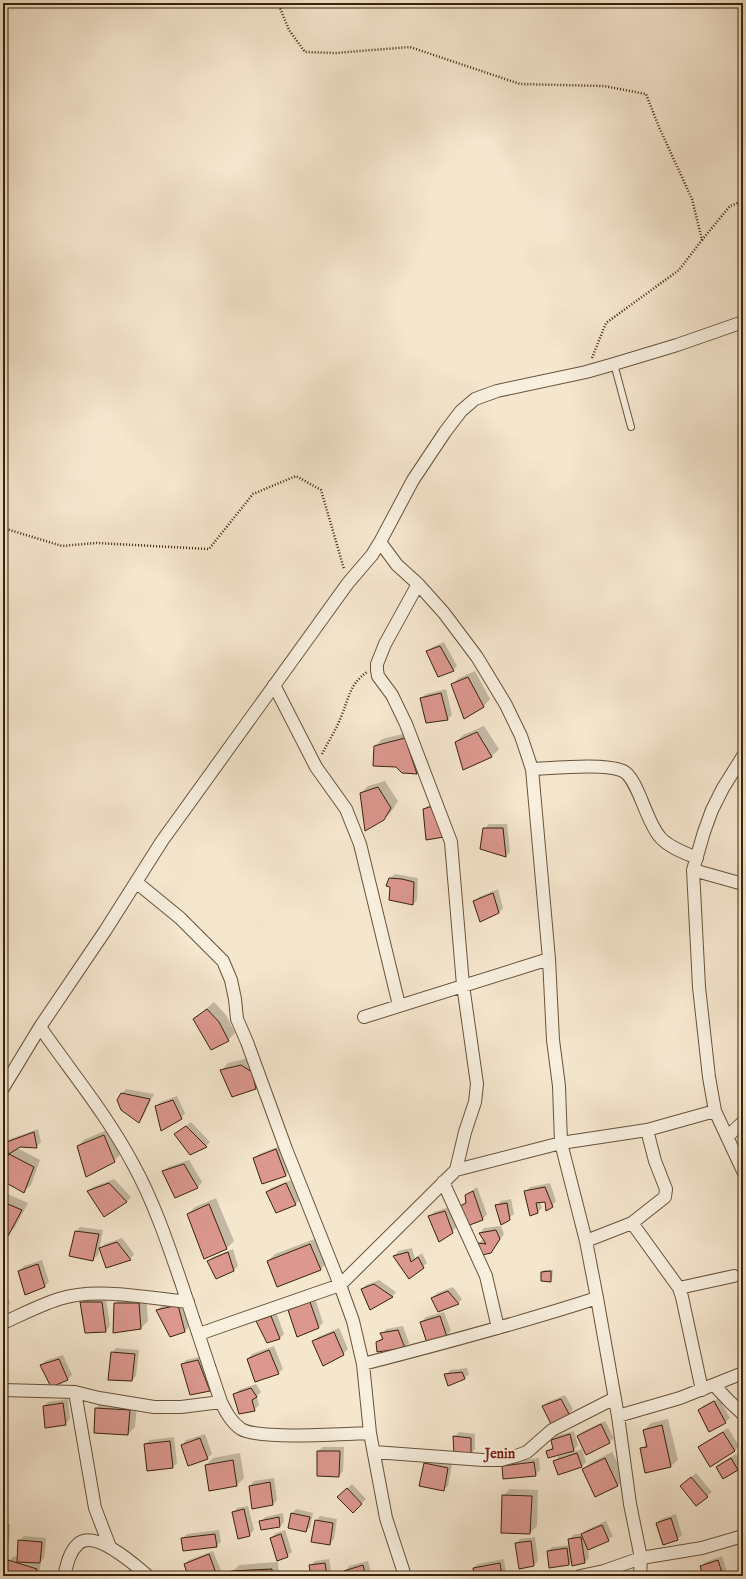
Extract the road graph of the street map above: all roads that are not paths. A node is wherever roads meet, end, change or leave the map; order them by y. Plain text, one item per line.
1 (743, 322) edge
2 (614, 364) junction
3 (631, 427) dead end
4 (380, 542) junction
5 (418, 584) junction
6 (274, 685) junction
7 (743, 756) edge
8 (532, 769) junction
9 (697, 858) junction
10 (693, 870) junction
11 (136, 882) junction
12 (743, 884) edge
13 (549, 959) junction
14 (463, 985) junction
15 (399, 1005) junction
16 (364, 1016) dead end
17 (40, 1027) junction
18 (3, 1088) edge
19 (715, 1111) junction
20 (743, 1122) edge
21 (647, 1130) junction
22 (727, 1136) junction
23 (560, 1143) junction
24 (456, 1170) junction
25 (743, 1171) edge
26 (443, 1182) junction
27 (632, 1223) junction
28 (586, 1240) junction
29 (734, 1276) dead end
30 (340, 1284) junction
31 (679, 1288) junction
32 (597, 1298) junction
33 (188, 1302) junction
34 (3, 1323) edge
35 (498, 1328) junction
36 (198, 1334) junction
37 (363, 1364) junction
38 (743, 1373) edge
39 (714, 1385) junction
40 (3, 1390) edge
41 (702, 1390) junction
42 (74, 1392) junction
43 (615, 1398) junction
44 (221, 1402) junction
45 (743, 1414) edge
46 (618, 1416) junction
47 (370, 1433) junction
48 (374, 1452) junction
49 (743, 1536) edge
50 (110, 1547) junction
51 (641, 1558) junction
52 (64, 1576) edge
53 (148, 1576) edge
54 (405, 1576) edge
55 (580, 1576) edge
56 (640, 1576) edge

1 - 2 street
2 - 3 lane
2 - 4 street
4 - 5 street
4 - 6 street
5 - 8 street
5 - 14 street
6 - 11 street
6 - 15 street
7 - 9 street
8 - 9 street
8 - 13 street
9 - 10 street
10 - 12 street
10 - 19 street
11 - 17 street
11 - 30 street
13 - 14 street
13 - 23 street
14 - 15 street
14 - 24 street
15 - 16 street
17 - 18 street
17 - 33 street
19 - 21 street
19 - 22 street
20 - 22 street
21 - 23 street
21 - 27 street
22 - 25 street
23 - 24 street
23 - 28 street
24 - 26 street
26 - 30 street
26 - 35 street
27 - 28 street
27 - 31 street
28 - 32 street
29 - 31 street
30 - 36 street
30 - 37 street
31 - 41 street
32 - 35 street
32 - 43 street
33 - 34 street
33 - 36 street
35 - 37 street
36 - 44 street
37 - 47 street
38 - 39 street
39 - 41 street
39 - 45 street
40 - 42 street
41 - 46 street
42 - 44 street
42 - 50 street
43 - 46 street
43 - 48 street
44 - 47 street
46 - 51 street
47 - 48 street
48 - 54 street
49 - 51 street
50 - 52 street
50 - 53 street
51 - 55 street
51 - 56 street

